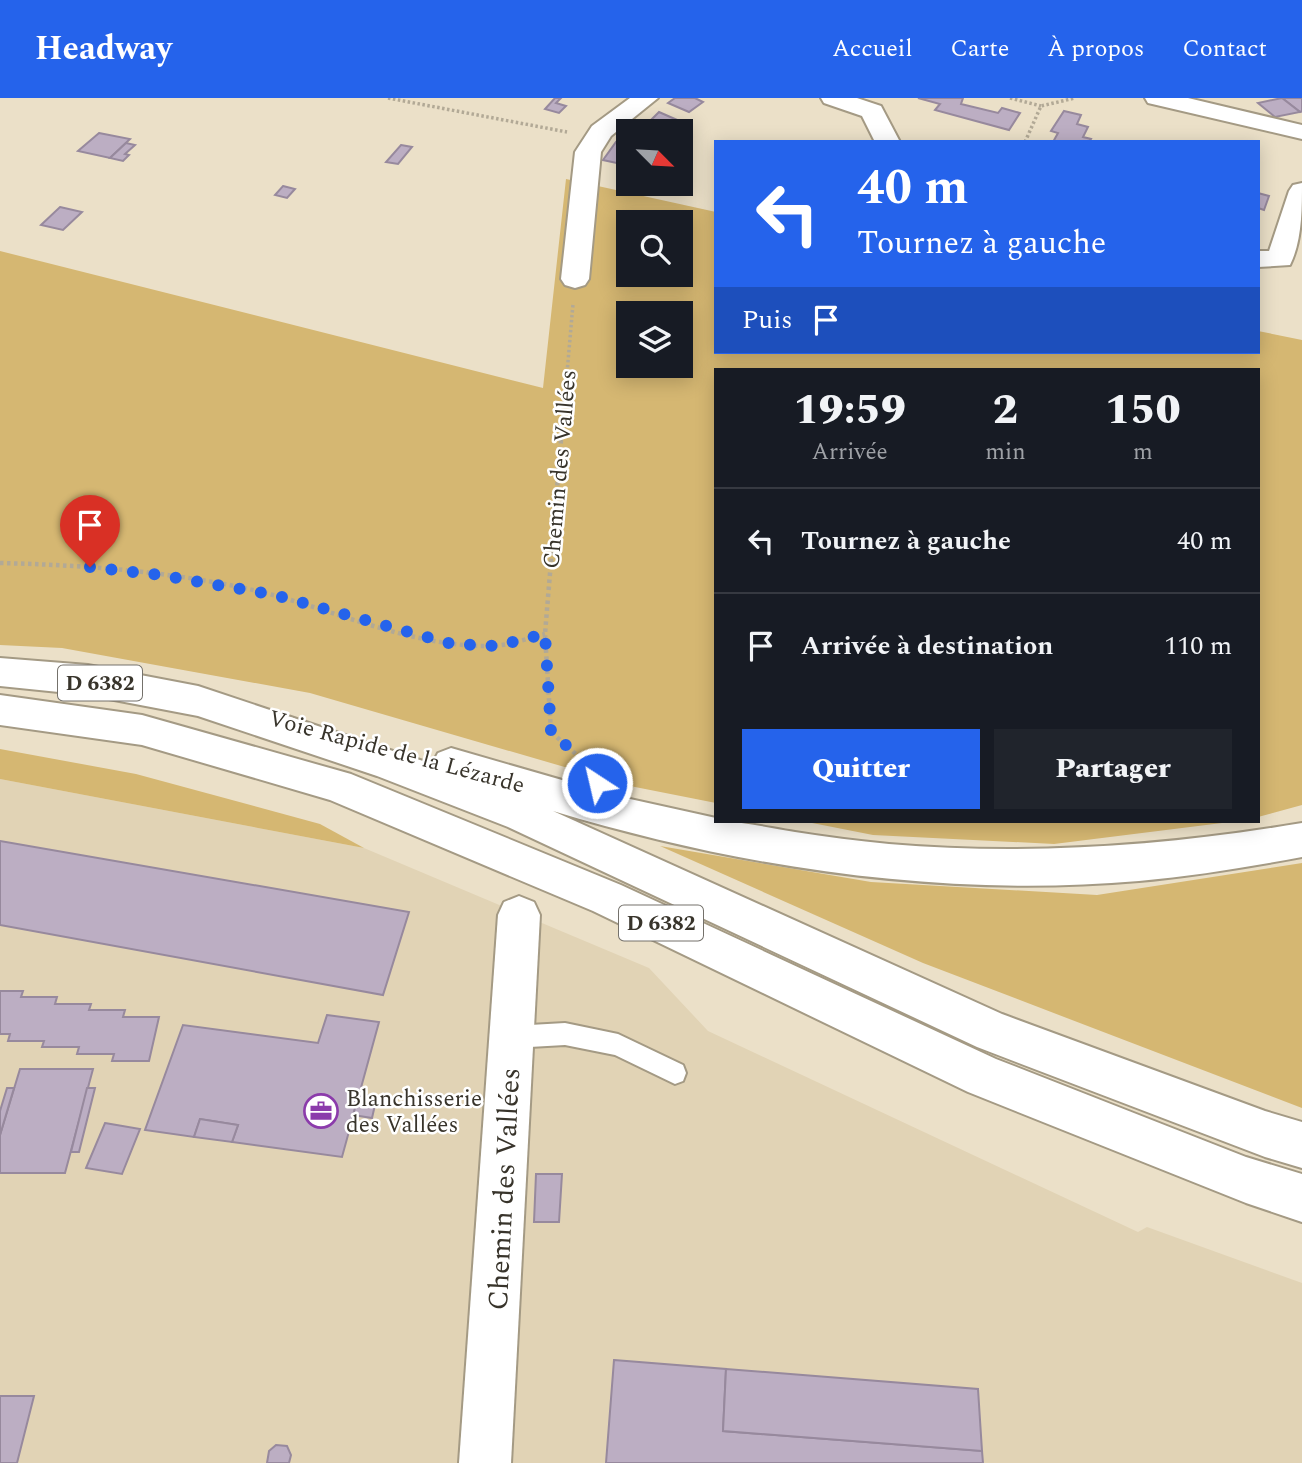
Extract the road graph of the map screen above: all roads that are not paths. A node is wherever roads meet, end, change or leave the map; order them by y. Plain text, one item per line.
1 (646, 98) edge
2 (833, 98) edge
3 (1157, 98) edge
4 (1302, 132) edge
5 (887, 140) edge
6 (1302, 191) edge
7 (1260, 259) edge
8 (575, 279) road end
9 (0, 672) edge
10 (198, 701) junction
11 (0, 710) edge
12 (1302, 840) edge
13 (519, 915) dead end
14 (512, 1037) junction
15 (675, 1073) dead end
16 (1302, 1145) edge
17 (1302, 1198) edge
18 (485, 1463) edge

1 - 8 main road
2 - 5 main road
3 - 4 main road
6 - 7 main road
9 - 10 main road, D 6382
10 - 12 main road, Voie Rapide de la Lézarde
10 - 16 main road, D 6382
11 - 17 main road, D 6382
13 - 14 main road, Chemin des Vallées
14 - 15 lane
14 - 18 main road, Chemin des Vallées

